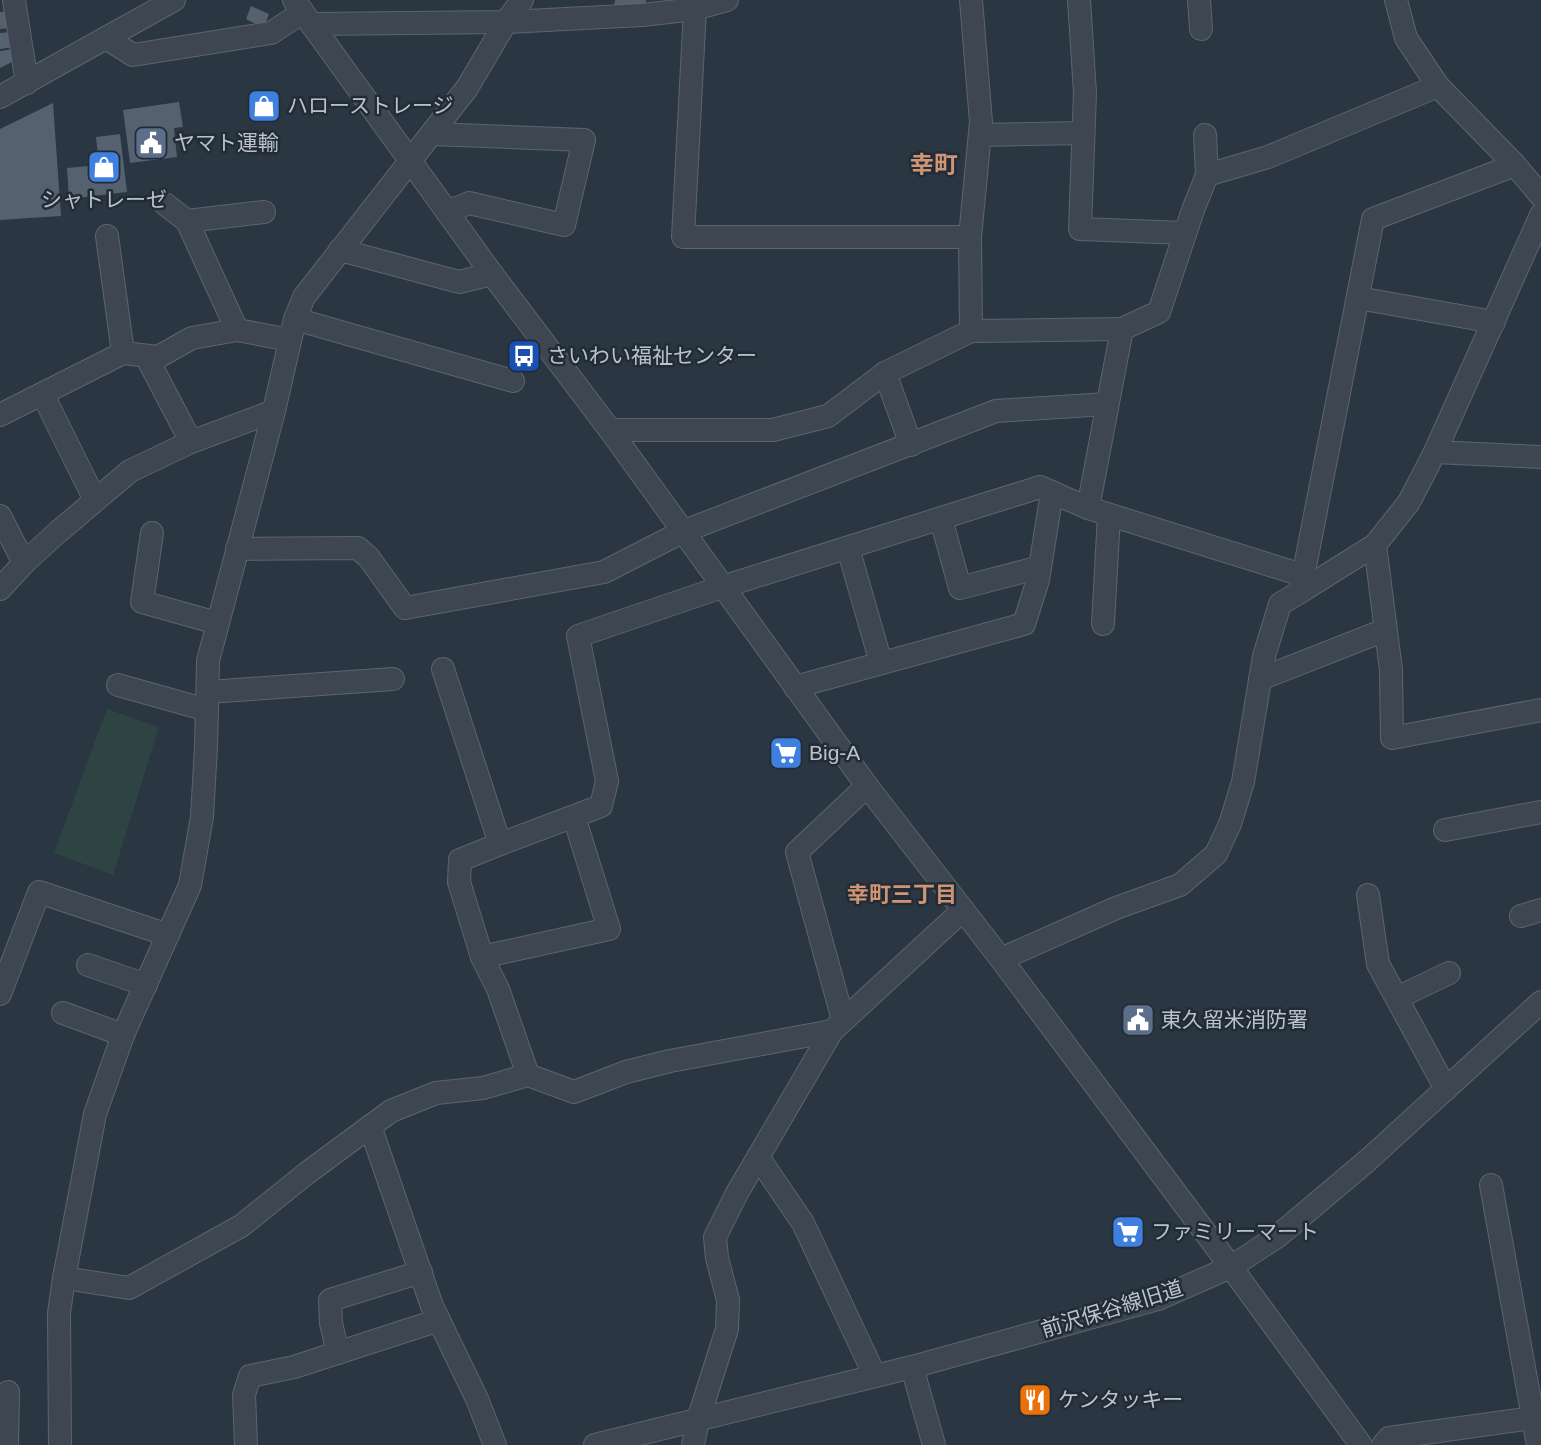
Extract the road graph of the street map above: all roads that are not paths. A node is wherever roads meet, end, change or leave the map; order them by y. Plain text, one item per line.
1 (14, 0) edge
2 (174, 0) edge
3 (522, 0) edge
4 (970, 0) edge
5 (1079, 0) edge
6 (1199, 0) edge
7 (1396, 0) edge
8 (722, 1) edge
9 (694, 9) junction
10 (303, 12) edge
11 (506, 22) junction
12 (1201, 30) dead end
13 (106, 38) junction
14 (27, 83) junction
15 (1438, 86) junction
16 (0, 97) edge
17 (1083, 133) junction
18 (432, 134) junction
19 (980, 135) junction
20 (1205, 135) dead end
21 (410, 161) junction
22 (1515, 165) junction
23 (1207, 175) junction
24 (1539, 188) edge
25 (165, 204) dead end
26 (264, 212) dead end
27 (447, 213) junction
28 (1541, 215) edge
29 (187, 221) junction
30 (1185, 233) junction
31 (107, 236) dead end
32 (970, 237) junction
33 (340, 250) junction
34 (492, 274) junction
35 (1358, 298) junction
36 (1494, 322) junction
37 (1122, 329) junction
38 (237, 330) junction
39 (293, 330) junction
40 (971, 332) junction
41 (123, 353) junction
42 (147, 356) junction
43 (885, 374) junction
44 (513, 381) dead end
45 (43, 395) junction
46 (1107, 404) junction
47 (274, 411) junction
48 (0, 415) edge
49 (610, 430) junction
50 (191, 442) junction
51 (911, 445) junction
52 (1435, 452) junction
53 (1541, 458) edge
54 (1052, 492) junction
55 (95, 500) junction
56 (1088, 508) junction
57 (1109, 515) junction
58 (0, 516) edge
59 (941, 519) junction
60 (682, 532) junction
61 (152, 533) dead end
62 (1375, 545) junction
63 (848, 548) junction
64 (237, 549) junction
65 (24, 563) junction
66 (1040, 567) junction
67 (1301, 584) junction
68 (722, 587) junction
69 (0, 589) edge
70 (217, 623) junction
71 (1103, 624) dead end
72 (1384, 630) junction
73 (881, 663) junction
74 (443, 669) dead end
75 (1260, 679) junction
76 (393, 680) dead end
77 (118, 685) dead end
78 (795, 687) junction
79 (207, 701) junction
80 (1541, 710) edge
81 (867, 786) junction
82 (1541, 812) edge
83 (573, 817) junction
84 (1445, 830) dead end
85 (500, 844) junction
86 (1368, 895) dead end
87 (963, 910) junction
88 (168, 935) junction
89 (482, 957) junction
90 (1001, 959) junction
91 (88, 966) dead end
92 (1449, 973) dead end
93 (146, 985) junction
94 (0, 994) edge
95 (1397, 998) junction
96 (1541, 1002) edge
97 (63, 1013) dead end
98 (837, 1025) junction
99 (123, 1035) junction
100 (528, 1075) junction
101 (1446, 1089) junction
102 (370, 1126) junction
103 (758, 1157) junction
104 (1491, 1185) dead end
105 (1232, 1267) junction
106 (421, 1272) junction
107 (64, 1278) junction
108 (439, 1320) junction
109 (338, 1353) junction
110 (912, 1367) junction
111 (875, 1376) junction
112 (8, 1392) dead end
113 (1533, 1418) junction
114 (698, 1420) junction
115 (8, 1445) edge
116 (60, 1445) edge
117 (246, 1445) edge
118 (495, 1445) edge
119 (595, 1445) edge
120 (693, 1445) edge
121 (934, 1445) edge
122 (1361, 1445) edge
123 (1383, 1445) edge
124 (1538, 1445) edge

1 - 14 street
2 - 13 street
3 - 11 street
4 - 19 street
5 - 17 street
6 - 12 street
7 - 15 street
8 - 9 street
9 - 11 street
9 - 32 street
10 - 11 street
10 - 13 street
10 - 21 street
11 - 18 street
13 - 14 street
14 - 16 street
15 - 22 street
15 - 23 street
17 - 19 street
17 - 30 street
18 - 21 street
18 - 27 street
19 - 32 street
20 - 23 street
21 - 27 street
21 - 33 street
22 - 24 street
22 - 35 street
23 - 30 street
25 - 29 street
26 - 29 street
27 - 34 street
28 - 36 street
29 - 38 street
30 - 37 street
31 - 41 street
32 - 40 street
33 - 34 street
33 - 39 street
34 - 49 street
35 - 36 street
35 - 67 street
36 - 52 street
37 - 40 street
37 - 46 street
38 - 39 street
38 - 42 street
39 - 44 street
39 - 47 street
40 - 43 street
41 - 42 street
41 - 45 street
42 - 50 street
43 - 49 street
43 - 51 street
45 - 48 street
45 - 55 street
46 - 51 street
46 - 56 street
47 - 50 street
47 - 64 street
49 - 60 street
50 - 55 street
51 - 60 street
52 - 53 street
52 - 62 street
54 - 56 street
54 - 59 street
54 - 66 street
55 - 65 street
56 - 57 street
57 - 67 street
57 - 71 street
58 - 65 street
59 - 63 street
59 - 66 street
60 - 64 street
60 - 68 street
61 - 70 street
62 - 67 street
62 - 72 street
63 - 68 street
63 - 73 street
64 - 70 street
65 - 69 street
66 - 73 street
67 - 75 street
68 - 78 street
68 - 83 street
70 - 79 street
72 - 75 street
72 - 80 street
73 - 78 street
74 - 85 street
75 - 90 street
76 - 79 street
77 - 79 street
78 - 81 street
79 - 88 street
81 - 87 street
81 - 98 street
82 - 84 street
83 - 85 street
83 - 89 street
85 - 89 street
86 - 95 street
87 - 90 street
87 - 98 street
88 - 93 street
88 - 94 street
89 - 100 street
90 - 105 street
91 - 93 street
92 - 95 street
93 - 99 street
95 - 101 street
96 - 101 street, 前沢保谷線旧道
97 - 99 street
98 - 100 street
98 - 103 street
99 - 107 street
100 - 102 street
101 - 105 street, 前沢保谷線旧道
102 - 106 street
102 - 107 street
103 - 111 street
103 - 114 street
104 - 113 street
105 - 110 street, 前沢保谷線旧道
105 - 122 street
106 - 108 street
106 - 109 street
107 - 116 street
108 - 109 street
108 - 118 street
109 - 117 street
110 - 111 street, 前沢保谷線旧道
110 - 121 street
111 - 114 street, 前沢保谷線旧道
112 - 115 street
113 - 123 street
113 - 124 street
114 - 119 street, 前沢保谷線旧道
114 - 120 street

